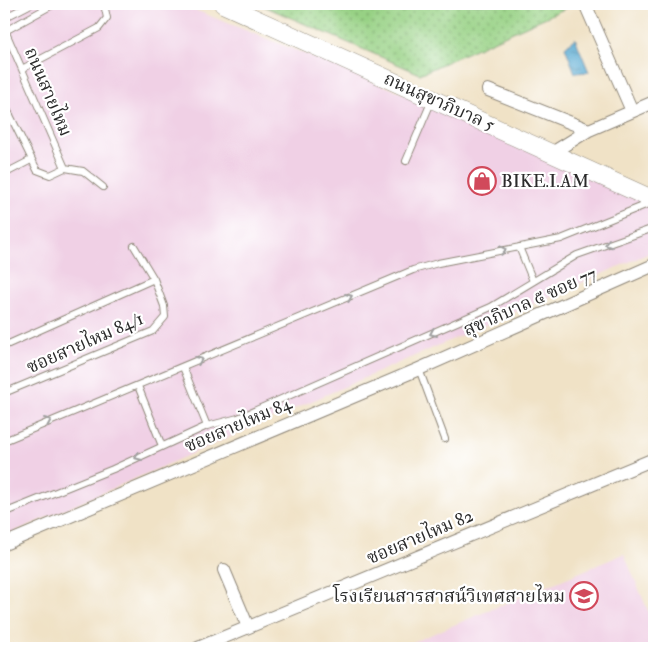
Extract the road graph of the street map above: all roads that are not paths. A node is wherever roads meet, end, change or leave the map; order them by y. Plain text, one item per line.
1 (31, 4) edge
2 (54, 4) edge
3 (104, 4) edge
4 (223, 4) edge
5 (586, 6) dead end
6 (4, 18) edge
7 (5, 29) edge
8 (22, 69) junction
9 (488, 90) dead end
10 (432, 99) junction
11 (654, 102) edge
12 (4, 103) edge
13 (632, 111) junction
14 (589, 130) junction
15 (552, 153) junction
16 (31, 160) junction
17 (406, 161) dead end
18 (65, 168) junction
19 (4, 174) edge
20 (103, 187) dead end
21 (654, 201) edge
22 (654, 228) edge
23 (134, 246) dead end
24 (519, 247) junction
25 (654, 265) edge
26 (154, 279) junction
27 (533, 281) junction
28 (4, 346) edge
29 (183, 367) junction
30 (418, 369) junction
31 (138, 386) junction
32 (4, 393) edge
33 (207, 426) junction
34 (445, 439) dead end
35 (4, 441) edge
36 (162, 446) junction
37 (654, 459) edge
38 (4, 513) edge
39 (4, 544) edge
40 (224, 570) dead end
41 (248, 628) junction
42 (198, 648) edge

1 - 6 lane
2 - 7 lane
3 - 8 lane
4 - 10 main road, ถนนสุขาภิบาล 5
5 - 13 street
7 - 8 lane, ถนนสายไหม
8 - 18 lane, ถนนสายไหม
9 - 14 street
10 - 15 main road, ถนนสุขาภิบาล 5
10 - 17 lane
11 - 13 street
12 - 16 lane
13 - 14 street
14 - 15 street
15 - 21 main road, ถนนสุขาภิบาล 5
16 - 18 lane
16 - 19 lane
18 - 20 lane
21 - 24 lane
22 -> 27 lane
23 - 26 lane, ซอยสายไหม 84/1
24 - 27 lane
29 -> 24 lane
25 - 30 street, สุขาภิบาล ๕ ซอย 77
26 - 28 lane, ซอยสายไหม 84/1
26 - 32 lane, ซอยสายไหม 84/1
27 -> 33 lane
29 - 31 lane
29 - 33 lane
30 - 34 lane
30 - 39 street, ซอยสายไหม 84
35 -> 31 lane
31 - 36 lane
33 - 36 lane
36 -> 38 lane
37 - 41 street, ซอยสายไหม 82
40 - 41 street
41 - 42 street, ซอยสายไหม 82

